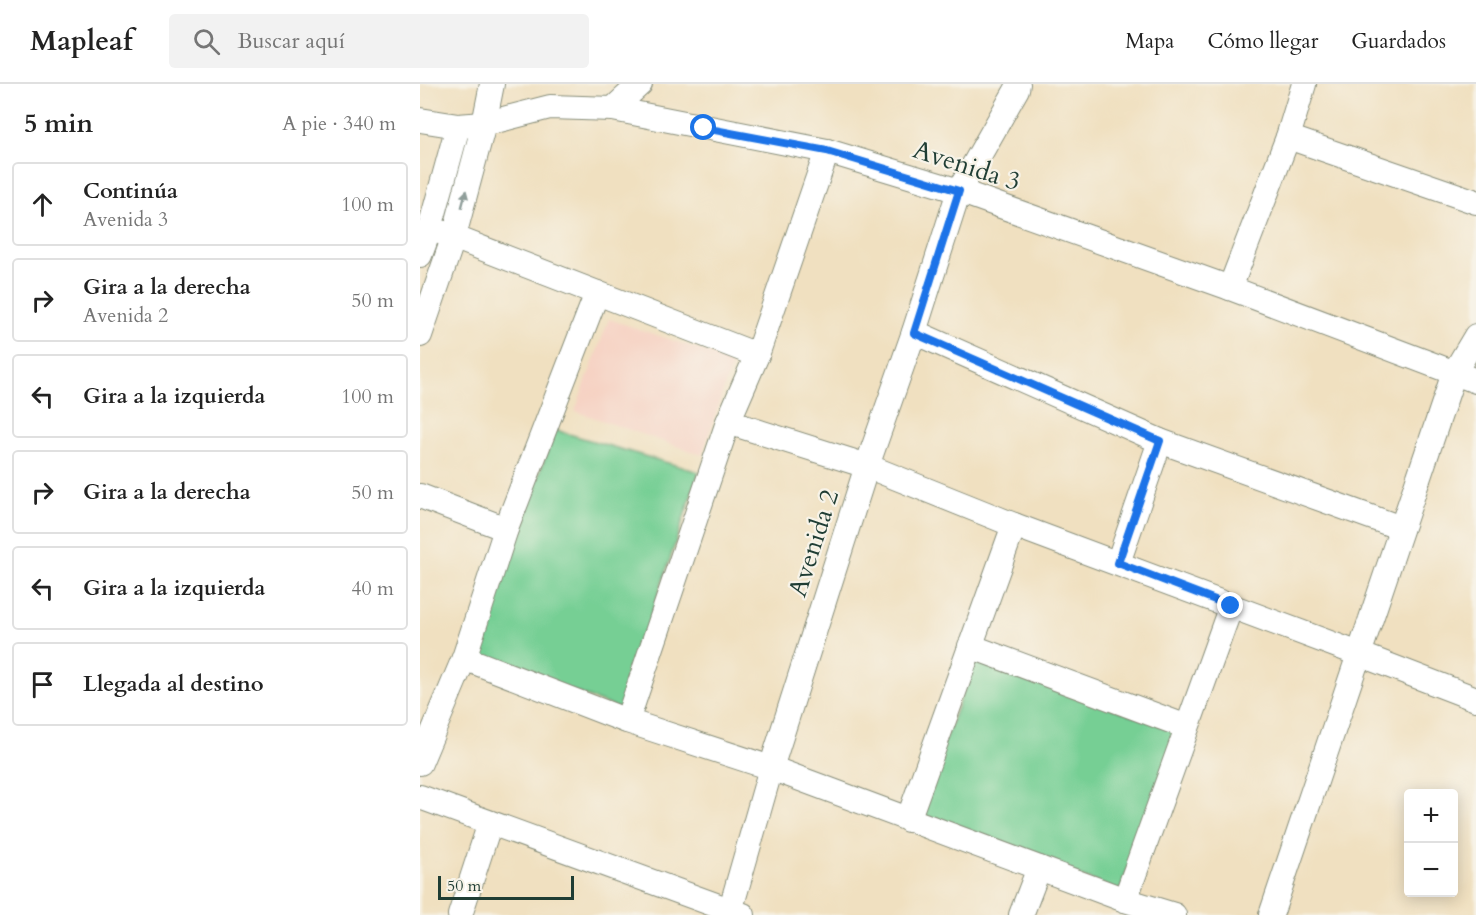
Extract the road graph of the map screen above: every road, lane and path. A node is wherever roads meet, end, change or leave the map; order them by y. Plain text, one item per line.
1 (492, 84) edge
2 (618, 84) edge
3 (640, 84) edge
4 (1018, 84) edge
5 (1304, 84) edge
6 (613, 109) junction
7 (420, 120) edge
8 (484, 124) junction
9 (458, 126) junction
10 (1288, 137) junction
11 (827, 151) junction
12 (959, 191) junction
13 (1476, 202) edge
14 (430, 228) junction
15 (454, 236) junction
16 (420, 255) edge
17 (1230, 288) junction
18 (597, 293) junction
19 (914, 333) junction
20 (420, 335) edge
21 (1476, 336) edge
22 (757, 355) junction
23 (1465, 377) edge
24 (728, 422) junction
25 (1160, 441) junction
26 (867, 466) junction
27 (420, 496) edge
28 (1014, 525) junction
29 (1401, 528) junction
30 (506, 529) junction
31 (1118, 563) junction
32 (1231, 606) junction
33 (970, 646) junction
34 (1359, 654) junction
35 (464, 658) junction
36 (1476, 699) edge
37 (627, 721) junction
38 (1187, 727) junction
39 (420, 763) edge
40 (771, 768) junction
41 (420, 797) edge
42 (908, 819) junction
43 (490, 823) junction
44 (1039, 868) junction
45 (1125, 900) junction
46 (734, 913) edge
47 (460, 915) edge
48 (1021, 915) edge
49 (1174, 915) edge
50 (1271, 915) edge

1 - 8 street
2 - 6 street
3 - 6 street
4 - 12 street, Avenida 2
5 - 10 street
6 - 8 street, Avenida 3
6 - 11 street, Avenida 3
7 - 9 street, Avenida 3
8 - 9 street, Avenida 3
15 -> 8 street
9 - 14 street
10 - 13 street
10 - 17 street
11 - 12 street, Avenida 3
11 - 22 street
12 - 17 street, Avenida 3
12 - 19 street, Avenida 2
14 - 15 street
14 - 16 street
15 - 18 street
15 - 20 street
17 - 23 street, Avenida 3
18 - 22 street
18 - 30 street
19 - 25 street
19 - 26 street, Avenida 2
21 - 23 street
22 - 24 street
23 - 29 street
24 - 26 street
24 - 37 street
25 - 29 street
25 - 31 street
26 - 28 street
26 - 40 street, Avenida 2
27 - 30 street
28 - 31 street
28 - 33 street
29 - 34 street
30 - 35 street
31 - 32 street
32 - 34 street
32 - 38 street
33 - 38 street
33 - 42 street
34 - 36 street
34 - 50 street
35 - 37 street
35 - 39 street
37 - 40 street
38 - 45 street
40 - 42 street
40 - 46 street, Avenida 2
41 - 43 street
42 - 44 street
43 - 46 street
43 - 47 street
44 - 45 street
44 - 48 street
45 - 49 street

